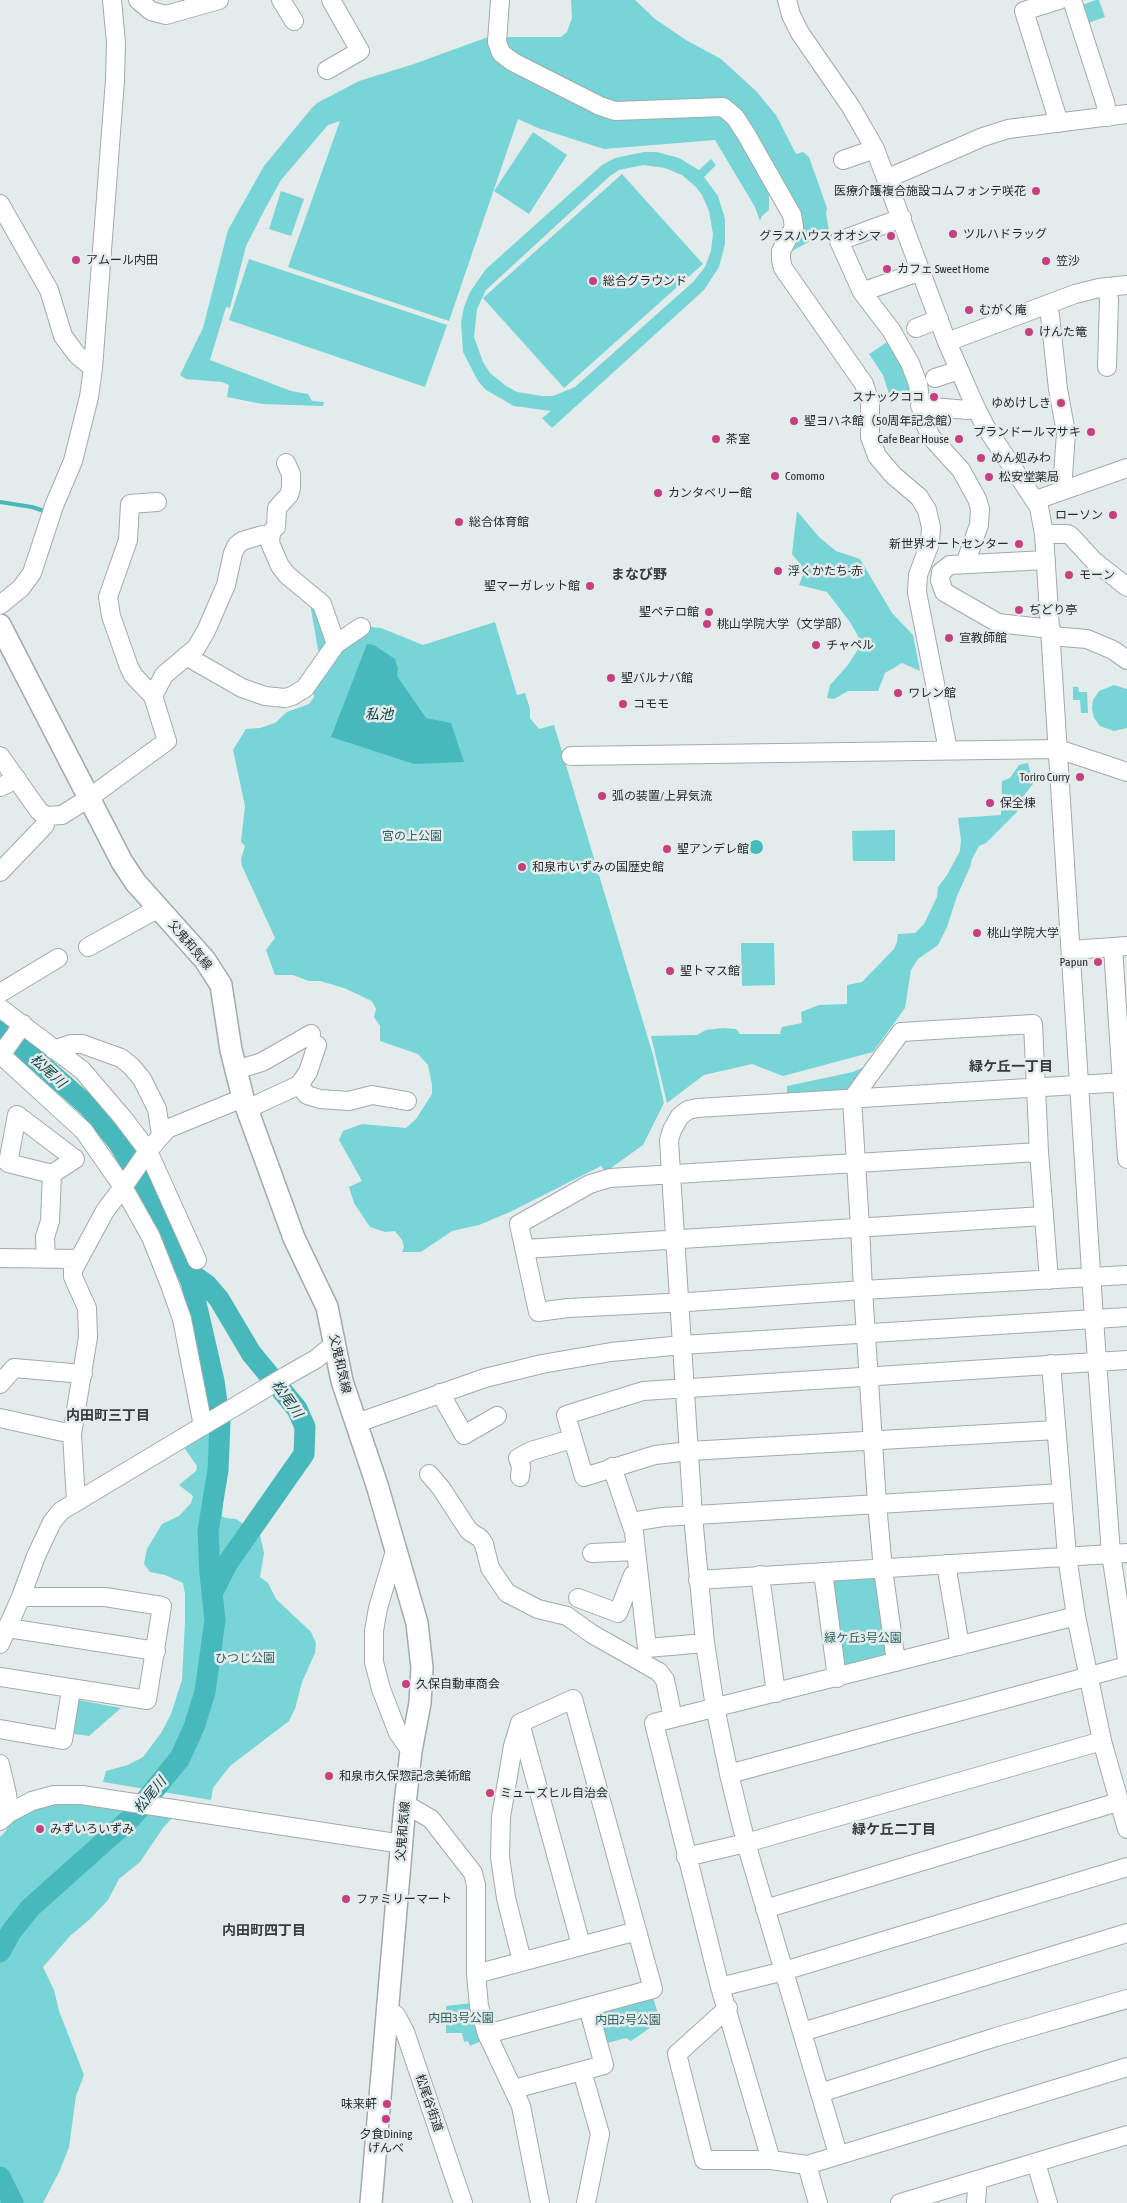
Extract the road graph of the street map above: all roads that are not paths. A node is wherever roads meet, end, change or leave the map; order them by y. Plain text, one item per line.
1 (112, 0) edge
2 (138, 0) edge
3 (219, 0) edge
4 (281, 0) edge
5 (331, 0) edge
6 (500, 0) edge
7 (787, 0) edge
8 (1059, 0) edge
9 (1072, 0) edge
10 (294, 21) dead end
11 (327, 70) dead end
12 (1127, 114) edge
13 (1108, 117) junction
14 (1059, 123) junction
15 (875, 149) junction
16 (843, 160) dead end
17 (886, 179) junction
18 (0, 204) edge
19 (902, 218) junction
20 (921, 271) junction
21 (1127, 285) edge
22 (1107, 287) junction
23 (862, 292) junction
24 (1046, 305) junction
25 (939, 318) junction
26 (916, 328) dead end
27 (947, 342) junction
28 (93, 368) junction
29 (1107, 368) dead end
30 (959, 370) junction
31 (935, 378) dead end
32 (920, 406) junction
33 (974, 406) junction
34 (286, 463) dead end
35 (1127, 468) edge
36 (1062, 490) junction
37 (1036, 500) junction
38 (157, 502) dead end
39 (1044, 534) junction
40 (269, 537) junction
41 (1046, 560) junction
42 (965, 564) junction
43 (1127, 587) edge
44 (0, 605) edge
45 (0, 625) edge
46 (360, 627) dead end
47 (1051, 632) junction
48 (336, 644) junction
49 (186, 656) junction
50 (1127, 660) edge
51 (153, 696) junction
52 (1058, 749) junction
53 (948, 750) junction
54 (0, 756) edge
55 (570, 756) dead end
56 (1127, 772) edge
57 (16, 779) junction
58 (0, 788) edge
59 (89, 798) junction
60 (46, 816) junction
61 (0, 872) edge
62 (159, 908) junction
63 (88, 946) dead end
64 (1120, 947) edge
65 (1070, 950) junction
66 (58, 958) dead end
67 (0, 993) edge
68 (0, 1008) edge
69 (23, 1025) junction
70 (54, 1050) junction
71 (1, 1053) edge
72 (236, 1070) junction
73 (1125, 1082) edge
74 (299, 1085) junction
75 (1080, 1085) junction
76 (1036, 1088) junction
77 (852, 1099) junction
78 (407, 1101) dead end
79 (245, 1103) junction
80 (161, 1135) junction
81 (1039, 1152) junction
82 (146, 1154) junction
83 (1127, 1159) edge
84 (856, 1163) junction
85 (52, 1174) dead end
86 (671, 1174) junction
87 (125, 1184) junction
88 (1043, 1216) junction
89 (860, 1227) junction
90 (675, 1239) junction
91 (525, 1249) junction
92 (0, 1258) edge
93 (46, 1259) junction
94 (78, 1259) junction
95 (197, 1260) dead end
96 (1127, 1275) edge
97 (1091, 1278) junction
98 (1049, 1280) junction
99 (863, 1290) junction
100 (679, 1303) junction
101 (1127, 1317) edge
102 (1094, 1319) junction
103 (866, 1334) junction
104 (682, 1345) junction
105 (336, 1346) junction
106 (1127, 1360) edge
107 (1096, 1361) junction
108 (1051, 1364) junction
109 (83, 1374) junction
110 (869, 1376) junction
111 (0, 1384) edge
112 (685, 1388) junction
113 (440, 1393) junction
114 (497, 1416) dead end
115 (0, 1418) edge
116 (357, 1423) junction
117 (206, 1424) junction
118 (1056, 1430) junction
119 (72, 1434) junction
120 (572, 1439) junction
121 (873, 1440) junction
122 (689, 1451) junction
123 (612, 1468) junction
124 (429, 1474) dead end
125 (520, 1477) dead end
126 (1061, 1493) junction
127 (76, 1501) junction
128 (877, 1504) junction
129 (692, 1516) junction
130 (631, 1522) junction
131 (636, 1550) junction
132 (395, 1551) junction
133 (592, 1553) dead end
134 (1119, 1553) edge
135 (1067, 1556) junction
136 (946, 1564) junction
137 (883, 1569) junction
138 (823, 1572) junction
139 (638, 1575) junction
140 (760, 1575) junction
141 (698, 1580) junction
142 (22, 1597) junction
143 (578, 1598) dead end
144 (1076, 1616) junction
145 (8, 1628) junction
146 (705, 1643) junction
147 (0, 1644) edge
148 (960, 1646) junction
149 (156, 1651) junction
150 (1127, 1659) edge
151 (896, 1662) junction
152 (1127, 1666) edge
153 (1087, 1676) junction
154 (0, 1677) edge
155 (837, 1678) junction
156 (71, 1690) junction
157 (776, 1693) junction
158 (715, 1707) junction
159 (673, 1718) junction
160 (520, 1724) junction
161 (0, 1729) edge
162 (1102, 1740) junction
163 (411, 1751) junction
164 (0, 1764) edge
165 (729, 1774) junction
166 (1118, 1802) junction
167 (405, 1804) junction
168 (4, 1817) edge
169 (1127, 1829) edge
170 (746, 1842) junction
171 (402, 1844) junction
172 (686, 1857) junction
173 (1127, 1867) edge
174 (765, 1909) junction
175 (637, 1931) junction
176 (1127, 1933) edge
177 (581, 1945) junction
178 (522, 1961) junction
179 (784, 1971) junction
180 (476, 1974) junction
181 (720, 1987) junction
182 (1127, 1999) edge
183 (588, 2007) junction
184 (728, 2008) junction
185 (386, 2009) junction
186 (802, 2032) junction
187 (487, 2034) junction
188 (1127, 2067) edge
189 (582, 2071) junction
190 (514, 2089) junction
191 (820, 2092) junction
192 (1127, 2135) edge
193 (838, 2154) junction
194 (771, 2160) junction
195 (1036, 2163) junction
196 (807, 2164) junction
197 (976, 2181) junction
198 (371, 2203) edge
199 (463, 2203) edge
200 (540, 2203) edge
201 (586, 2203) edge
202 (818, 2203) edge
203 (900, 2203) edge
204 (976, 2203) edge
205 (1048, 2203) edge

1 - 28 street
2 - 3 street
4 - 10 street
5 - 11 street
6 - 53 street
7 - 15 street
8 - 14 street
9 - 13 street
12 - 13 street
13 - 14 street
14 - 17 street
15 - 16 street
15 - 17 street
17 - 19 street
18 - 28 street
19 - 20 street
19 - 23 street
20 - 23 street
20 - 25 street
21 - 22 street
22 - 24 street
22 - 29 street
23 - 32 street
24 - 27 street
24 - 36 street
25 - 26 street
25 - 27 street
27 - 30 street
28 - 44 street
30 - 31 street
30 - 33 street
32 - 33 street
32 - 42 street
33 - 37 street
34 - 40 street
35 - 36 street
36 - 37 street
37 - 39 street
38 - 51 street
39 - 41 street
39 - 43 street
40 - 48 street
40 - 49 street
41 - 42 street
41 - 47 street
42 - 47 street
45 - 59 main road, 父鬼和気線
46 - 48 street
47 - 50 street
47 - 52 street
48 - 49 street
49 - 51 street
51 - 59 street
52 - 53 street
52 - 56 street
52 - 65 street
53 - 55 street
54 - 57 street
57 - 58 street
57 - 60 street
59 - 60 street
59 - 62 main road, 父鬼和気線
60 - 61 street
62 - 63 street
62 - 72 main road, 父鬼和気線
64 - 65 street
64 - 73 street
65 - 75 street
66 - 67 street
68 - 69 street
69 - 70 street
69 - 71 street
70 - 80 street
70 - 82 street
71 - 87 street
72 - 74 street
72 - 79 main road, 父鬼和気線
73 - 75 street
73 - 83 street
74 - 78 street
74 - 79 street
75 - 76 street
75 - 97 street
76 - 77 street
76 - 77 street
76 - 81 street
77 - 84 street
77 - 86 street
79 - 80 street
79 - 105 main road, 父鬼和気線
80 - 82 street
81 - 84 street
81 - 88 street
82 - 87 street
82 - 95 street
84 - 86 street
84 - 89 street
85 - 93 street
86 - 90 street
86 - 91 street
87 - 94 street
87 - 117 street
88 - 89 street
88 - 98 street
89 - 90 street
89 - 99 street
90 - 91 street
90 - 100 street
91 - 100 street
92 - 93 street
93 - 94 street
94 - 109 street
96 - 97 street
97 - 98 street
97 - 102 street
98 - 99 street
99 - 100 street
99 - 103 street
100 - 104 street
101 - 102 street
102 - 103 street
102 - 107 street
103 - 104 street
103 - 110 street
104 - 112 street
104 - 113 street
105 - 116 main road, 父鬼和気線
105 - 117 street
106 - 107 street
107 - 108 street
107 - 134 street
108 - 110 street
108 - 118 street
109 - 111 street
109 - 119 street
110 - 112 street
110 - 121 street
112 - 120 street
112 - 122 street
113 - 114 street
113 - 116 street
115 - 119 street
116 - 132 main road, 父鬼和気線
117 - 127 street
118 - 121 street
118 - 126 street
119 - 127 street
120 - 123 street
120 - 125 street
121 - 122 street
121 - 128 street
122 - 123 street
122 - 129 street
123 - 130 street
124 - 159 street
126 - 128 street
126 - 135 street
127 - 142 street
128 - 129 street
128 - 137 street
129 - 130 street
129 - 141 street
130 - 131 street
131 - 133 street
131 - 139 street
132 - 163 main road, 父鬼和気線
132 - 163 street
134 - 135 street
134 - 150 street
135 - 136 street
135 - 144 street
136 - 137 street
136 - 148 street
137 - 138 street
137 - 151 street
138 - 140 street
138 - 155 street
139 - 143 street
139 - 146 street
140 - 141 street
140 - 157 street
141 - 146 street
142 - 145 street
142 - 149 street
144 - 148 street
144 - 153 street
145 - 147 street
145 - 149 street
146 - 158 street
148 - 151 street
149 - 156 street
151 - 155 street
152 - 153 street
153 - 162 street
153 - 165 street
154 - 156 street
155 - 157 street
156 - 161 street
157 - 158 street
158 - 159 street
158 - 165 street
159 - 172 street
160 - 175 street
160 - 177 street
160 - 178 street
162 - 166 street
162 - 170 street
163 - 167 main road, 父鬼和気線
164 - 168 street
165 - 170 street
166 - 169 street
166 - 174 street
167 - 171 main road, 父鬼和気線
167 - 180 street
168 - 171 street
170 - 172 street
170 - 174 street
171 - 185 main road, 父鬼和気線
172 - 181 street
173 - 179 street
174 - 179 street
175 - 177 street
175 - 183 street
176 - 186 street
177 - 178 street
178 - 180 street
179 - 181 street
179 - 186 street
180 - 187 street
181 - 184 street
182 - 191 street
183 - 187 street
183 - 189 street
184 - 194 street
184 - 194 street
185 - 198 main road, 父鬼和気線
185 - 199 street, 松尾谷街道
186 - 191 street
187 - 190 street
188 - 193 street
189 - 190 street
189 - 201 street
190 - 200 street
191 - 193 street
192 - 195 street
193 - 196 street
194 - 196 street
195 - 197 street
195 - 205 street
196 - 202 street
197 - 203 street
197 - 204 street

